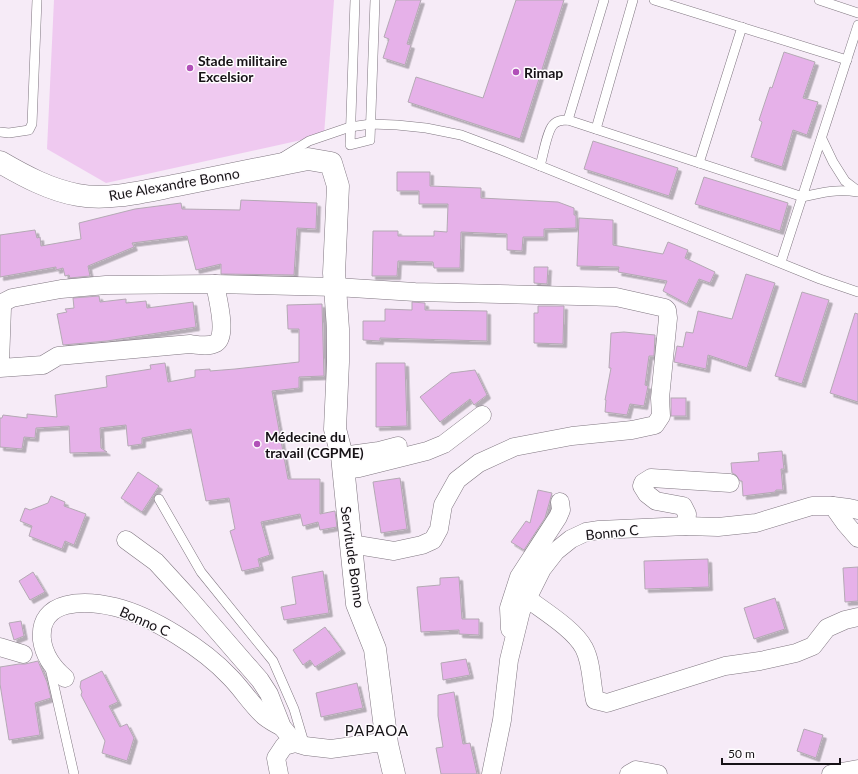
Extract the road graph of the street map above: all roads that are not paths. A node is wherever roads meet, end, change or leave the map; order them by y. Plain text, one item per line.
1 (37, 0) edge
2 (355, 0) edge
3 (376, 0) edge
4 (604, 0) edge
5 (633, 0) edge
6 (654, 0) edge
7 (819, 0) edge
8 (858, 12) edge
9 (858, 25) edge
10 (742, 27) junction
11 (847, 60) junction
12 (568, 120) junction
13 (371, 124) junction
14 (350, 127) junction
15 (596, 129) junction
16 (0, 132) edge
17 (822, 139) junction
18 (0, 162) edge
19 (699, 163) junction
20 (540, 166) junction
21 (270, 167) junction
22 (338, 186) joint
23 (858, 192) edge
24 (803, 197) junction
25 (782, 262) junction
26 (215, 284) junction
27 (336, 288) junction
28 (858, 292) edge
29 (0, 362) edge
30 (0, 368) edge
31 (482, 415) dead end
32 (417, 442) dead end
33 (342, 463) junction
34 (730, 484) dead end
35 (159, 499) dead end
36 (560, 502) dead end
37 (833, 506) junction
38 (858, 510) edge
39 (686, 526) junction
40 (858, 538) edge
41 (126, 540) dead end
42 (351, 544) junction
43 (528, 599) junction
44 (858, 617) edge
45 (512, 644) junction
46 (0, 647) edge
47 (45, 651) junction
48 (23, 654) dead end
49 (64, 678) dead end
50 (282, 727) junction
51 (300, 744) junction
52 (387, 744) junction
53 (858, 769) edge
54 (74, 774) edge
55 (279, 774) edge
56 (394, 774) edge
57 (491, 774) edge
58 (628, 774) edge
59 (658, 774) edge
60 (831, 774) edge

1 - 16 lane
2 - 14 lane
3 - 13 lane
4 - 12 lane
5 - 15 lane
6 - 10 lane
7 - 8 lane
9 - 11 lane
10 - 11 lane
10 - 19 lane
11 - 17 lane
12 - 15 lane
12 - 20 lane
13 - 14 lane
13 - 14 lane
13 - 20 lane
14 - 21 lane
15 - 19 lane
17 - 23 lane
17 - 24 lane
18 - 21 street, Rue Alexandre Bonno
19 - 24 lane
20 - 25 lane
21 - 22 street, Rue Alexandre Bonno
22 - 27 street, Servitude Bonno
23 - 24 lane
24 - 25 lane
25 - 28 lane
26 - 27 street
26 - 29 street
26 - 30 street
27 - 33 street, Servitude Bonno
27 - 42 street
31 - 33 street
32 - 33 street
33 - 42 street, Servitude Bonno
34 - 39 street
35 - 51 lane
36 - 45 street
37 - 38 street, Bonno C
37 - 39 street, Bonno C
37 - 40 street
39 - 43 street, Bonno C
41 - 50 street
42 - 52 street, Servitude Bonno
43 - 44 street
43 - 45 street, Bonno C
45 - 57 street, Bonno C
46 - 48 street
47 - 49 street, Bonno C
47 - 50 street, Bonno C
47 - 54 lane
50 - 51 street
51 - 52 street
51 - 55 street
52 - 56 street, Servitude Bonno
53 - 60 street
58 - 59 street

